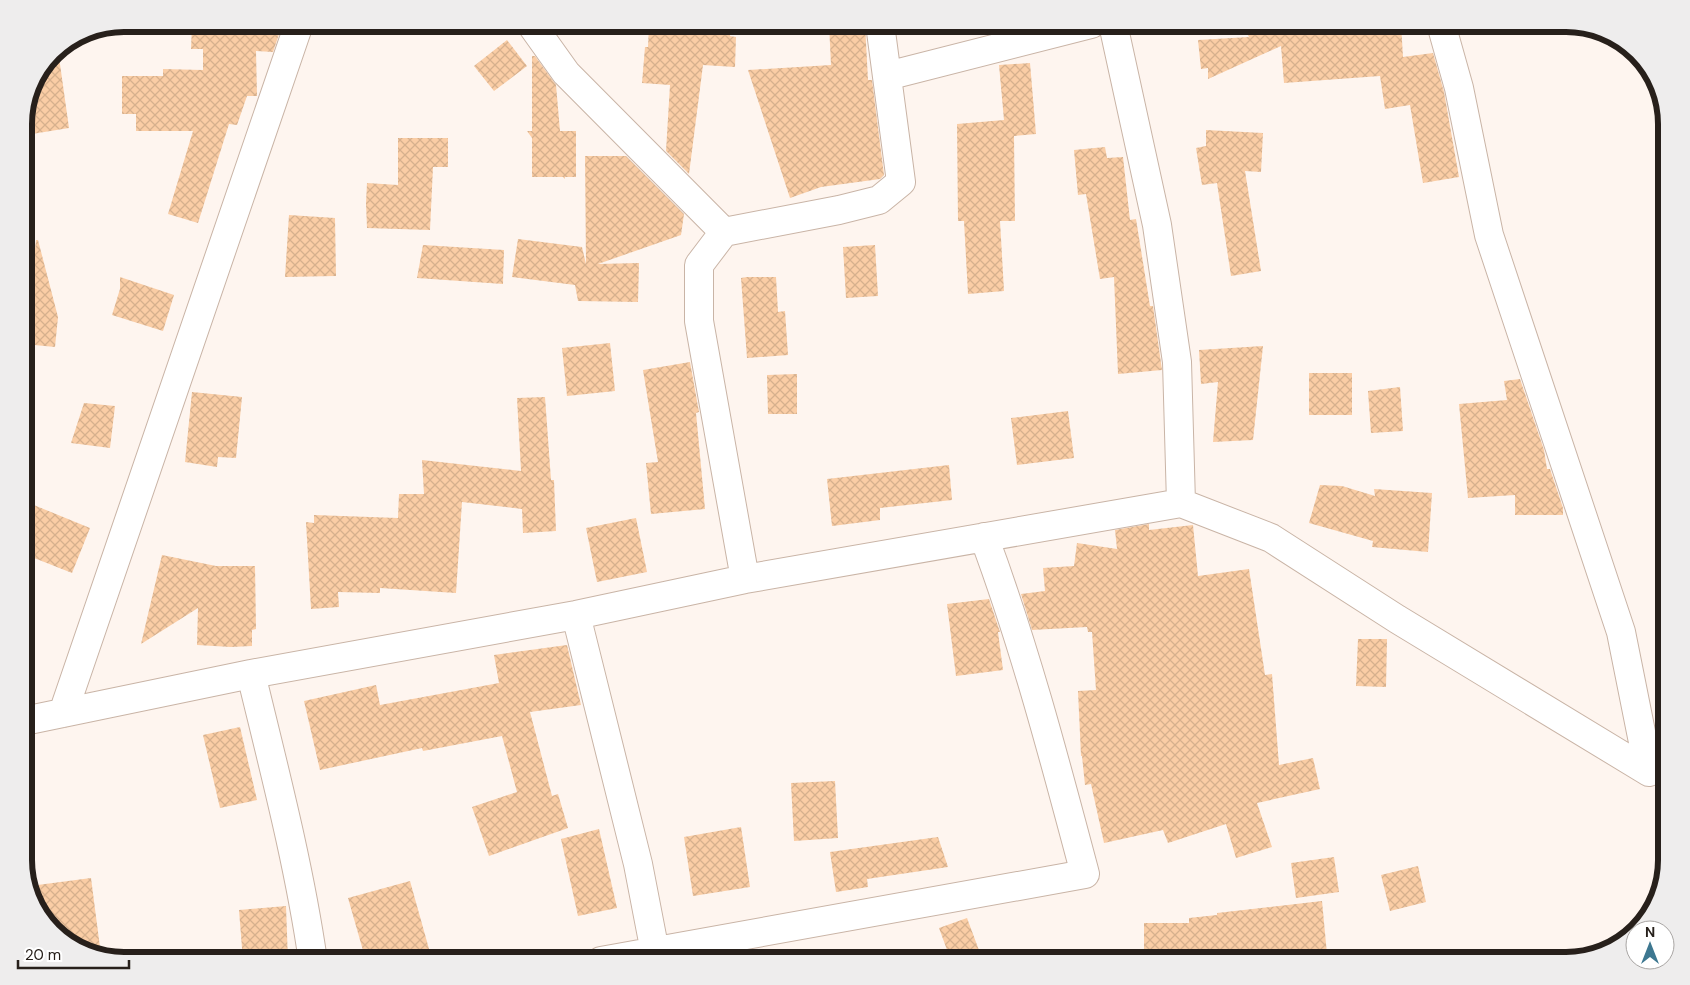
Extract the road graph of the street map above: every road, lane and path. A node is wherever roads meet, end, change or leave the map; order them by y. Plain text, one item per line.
1 (297, 32) edge
2 (537, 32) edge
3 (881, 32) edge
4 (1060, 32) edge
5 (1115, 32) edge
6 (1443, 32) edge
7 (888, 76) junction
8 (724, 232) junction
9 (1181, 503) junction
10 (984, 538) junction
11 (745, 578) junction
12 (576, 615) junction
13 (251, 674) junction
14 (63, 713) junction
15 (33, 719) edge
16 (312, 952) edge
17 (655, 952) joint

1 - 14 street
2 - 8 street
3 - 7 street
4 - 7 street
5 - 9 street
6 - 9 street
7 - 8 street
8 - 11 street
9 - 10 street
10 - 11 street
10 - 17 street
11 - 12 street
12 - 13 street
12 - 17 street
13 - 14 street
13 - 16 street
14 - 15 street

